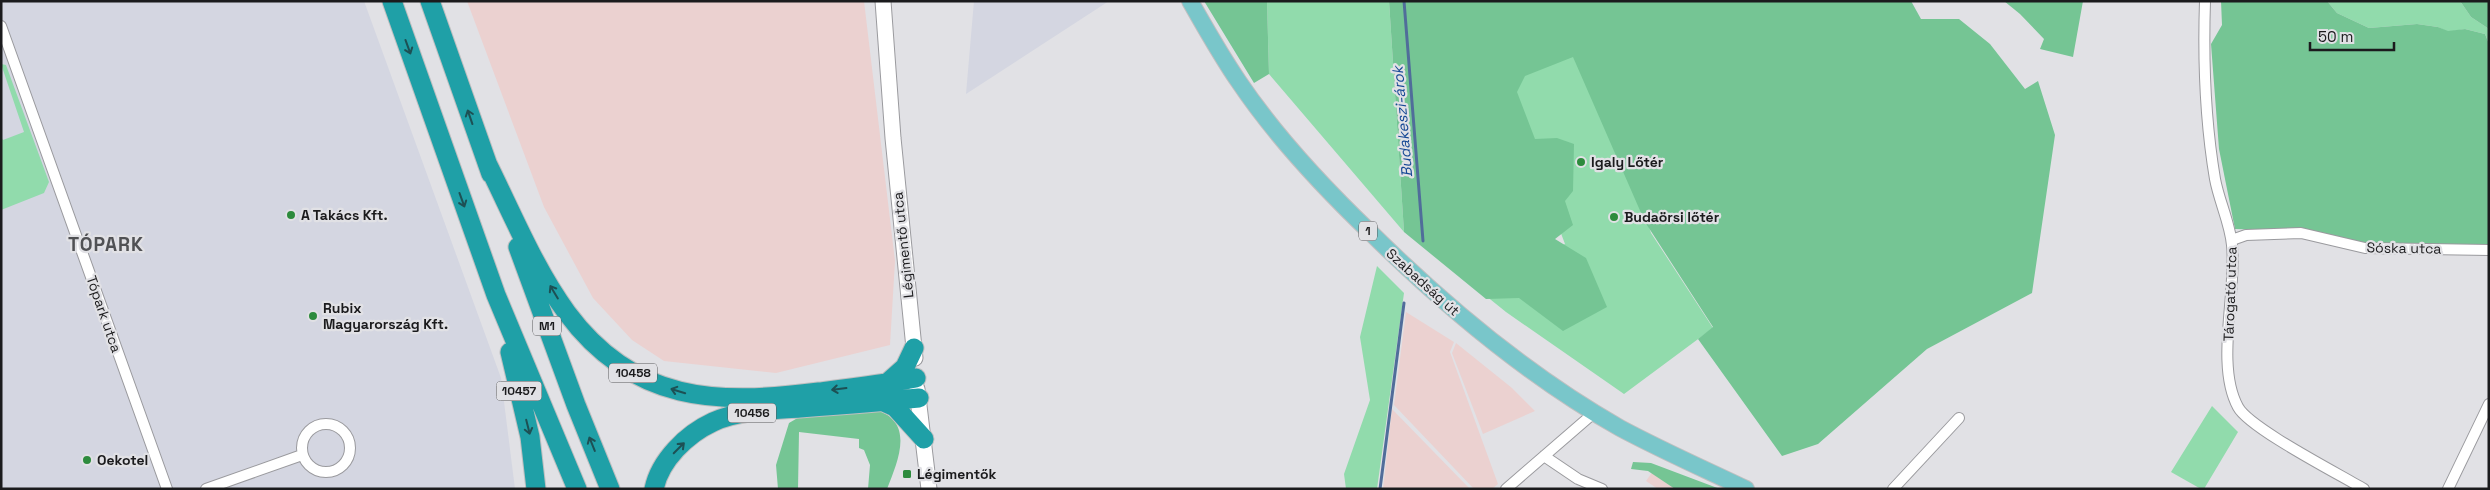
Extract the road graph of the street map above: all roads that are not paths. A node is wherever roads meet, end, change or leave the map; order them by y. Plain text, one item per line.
1 (392, 1) edge
2 (430, 1) edge
3 (882, 1) edge
4 (1190, 1) edge
5 (2205, 1) edge
6 (1, 26) edge
7 (487, 163) junction
8 (2232, 240) junction
9 (2489, 250) edge
10 (496, 295) junction
11 (914, 348) junction
12 (916, 378) junction
13 (886, 392) junction
14 (919, 398) junction
15 (2489, 404) edge
16 (1595, 412) junction
17 (1959, 418) dead end
18 (924, 439) junction
19 (302, 455) junction
20 (1544, 456) junction
21 (168, 489) edge
22 (206, 489) edge
23 (536, 489) edge
24 (577, 489) edge
25 (610, 489) edge
26 (654, 489) edge
27 (929, 489) edge
28 (1506, 489) edge
29 (1602, 489) edge
30 (1746, 489) edge
31 (1893, 489) edge
32 (2364, 489) edge
33 (2448, 489) edge

1 -> 10 highway, M1
7 -> 2 highway, M1
3 - 11 main road, Légimentő utca
4 - 16 main road, Szabadság út / 1
5 - 8 street, Tárogató utca
6 - 21 street, Tópark utca
13 -> 7 highway, 10458
25 -> 7 highway, M1
8 - 9 street, Sóska utca
8 - 32 street, Tárogató utca
10 -> 23 highway, 10457
10 - 24 highway, M1
11 - 12 main road, Légimentő utca
11 - 13 highway
12 - 13 highway, 10458
12 - 14 main road, Légimentő utca
13 - 14 highway, 10456
13 - 18 highway
26 -> 13 highway, 10456
14 - 18 main road, Légimentő utca
15 - 33 street
16 - 20 street
16 - 30 main road, Szabadság út / 1
17 - 31 street
18 - 27 main road, Légimentő utca
19 - 19 street
19 - 22 street
20 - 28 street
20 - 29 street

